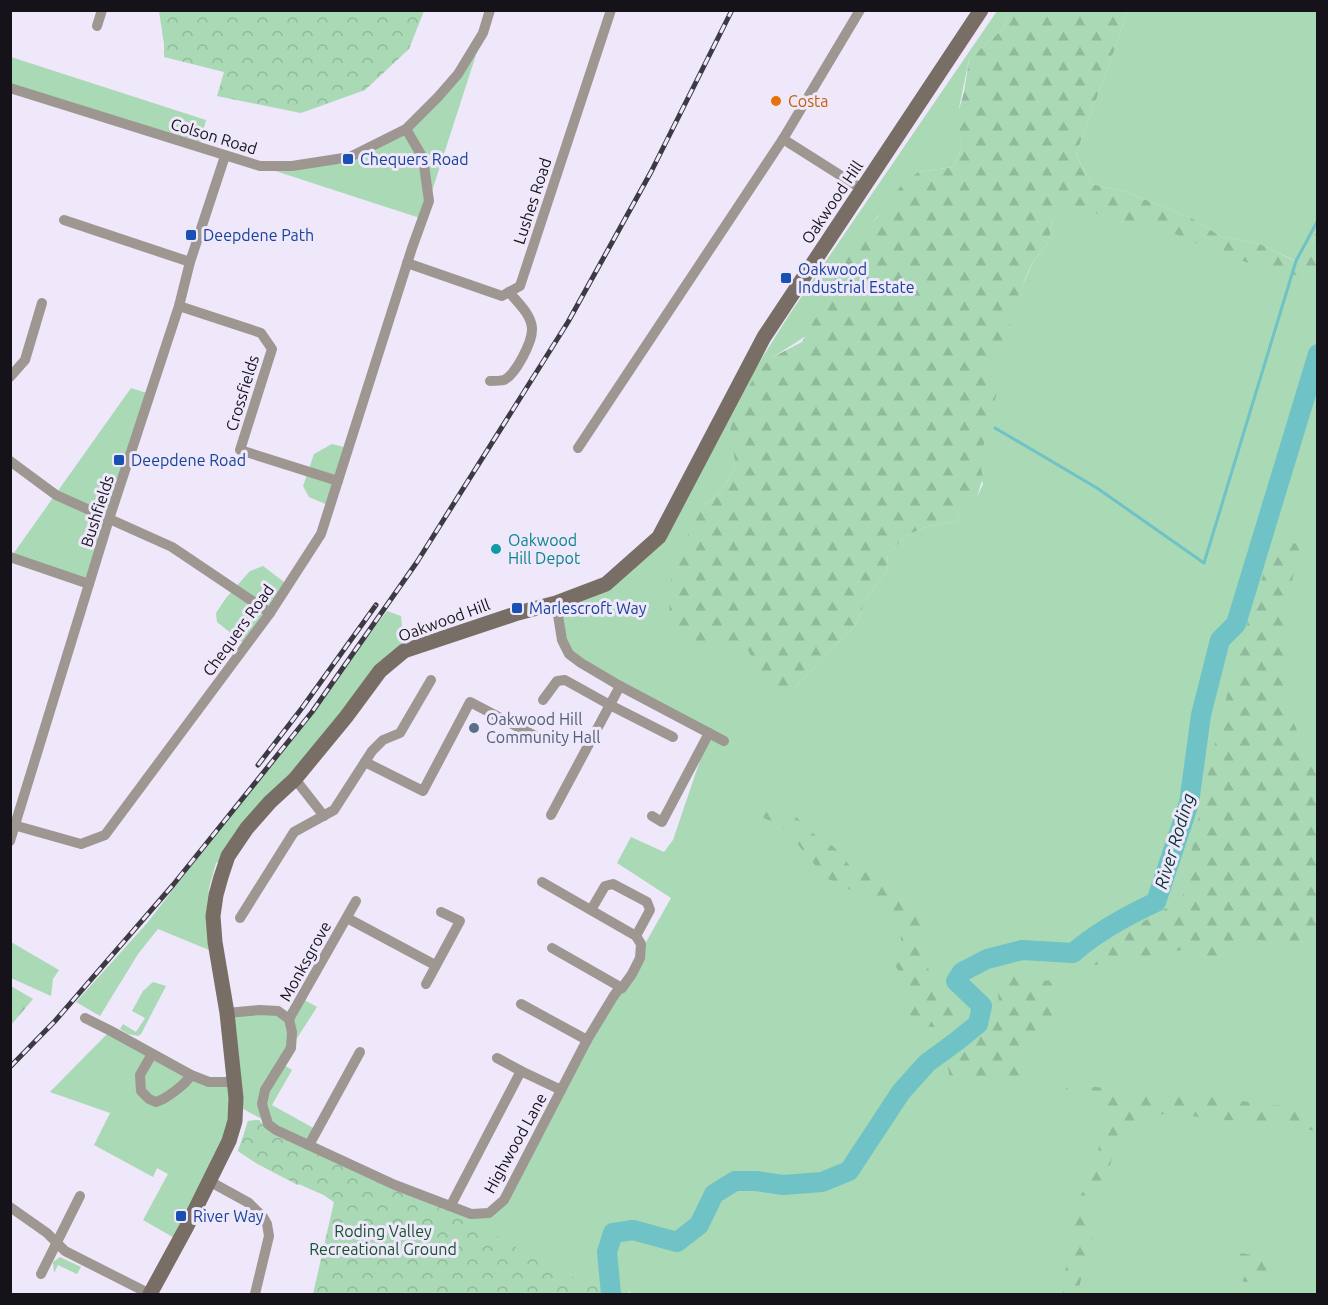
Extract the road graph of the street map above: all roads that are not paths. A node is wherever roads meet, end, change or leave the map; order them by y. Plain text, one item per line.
1 (102, 10) edge
2 (490, 10) edge
3 (611, 10) edge
4 (860, 10) edge
5 (981, 10) edge
6 (97, 26) dead end
7 (10, 88) edge
8 (406, 129) junction
9 (783, 139) junction
10 (225, 156) junction
11 (862, 189) junction
12 (64, 220) dead end
13 (190, 262) junction
14 (407, 263) junction
15 (509, 292) junction
16 (42, 303) dead end
17 (178, 306) junction
18 (10, 377) edge
19 (490, 381) dead end
20 (578, 448) dead end
21 (10, 461) edge
22 (338, 481) junction
23 (109, 519) junction
24 (10, 557) edge
25 (90, 584) junction
26 (556, 603) junction
27 (270, 613) junction
28 (431, 680) dead end
29 (620, 686) junction
30 (543, 700) dead end
31 (610, 705) junction
32 (709, 733) junction
33 (674, 737) dead end
34 (542, 739) dead end
35 (724, 741) dead end
36 (365, 762) junction
37 (295, 779) junction
38 (551, 815) dead end
39 (324, 816) junction
40 (652, 816) dead end
41 (13, 825) edge
42 (10, 841) edge
43 (542, 882) dead end
44 (356, 901) dead end
45 (591, 910) junction
46 (441, 912) dead end
47 (240, 918) dead end
48 (347, 918) junction
49 (636, 936) junction
50 (552, 948) dead end
51 (435, 965) junction
52 (426, 984) dead end
53 (622, 988) junction
54 (521, 1004) dead end
55 (227, 1013) junction
56 (85, 1018) dead end
57 (290, 1019) junction
58 (587, 1040) junction
59 (360, 1052) dead end
60 (152, 1054) junction
61 (497, 1058) dead end
62 (521, 1071) junction
63 (191, 1075) junction
64 (234, 1079) junction
65 (561, 1090) junction
66 (309, 1145) junction
67 (209, 1181) junction
68 (80, 1197) dead end
69 (451, 1205) junction
70 (10, 1208) edge
71 (57, 1243) junction
72 (41, 1274) dead end
73 (150, 1294) edge
74 (255, 1294) edge

1 - 6 street
2 - 8 street, Colson Road
3 - 15 street, Lushes Road
4 - 9 street
5 - 11 street, Oakwood Hill
7 - 10 street, Colson Road
8 - 10 street, Colson Road
8 - 14 street, Chequers Road
9 - 11 street
9 - 20 street
10 - 13 street, Bushfields
11 - 26 street, Oakwood Hill
12 - 13 street
13 - 17 street, Bushfields
14 - 15 street
14 - 22 street, Chequers Road
15 - 19 street
16 - 18 street
17 - 22 street, Crossfields
17 - 23 street, Bushfields
21 - 23 street
22 - 27 street, Chequers Road
23 - 25 street, Bushfields
23 - 27 street
24 - 25 street
25 - 41 street, Bushfields
26 - 29 street
26 - 37 street, Oakwood Hill
27 - 41 street, Chequers Road
28 - 36 street
29 - 31 street
29 - 32 street
30 - 31 street
31 - 33 street
31 - 38 street
32 - 35 street
32 - 40 street
34 - 36 street
36 - 39 street
37 - 39 street
37 - 55 street, Oakwood Hill
39 - 47 street
41 - 42 street, Bushfields
43 - 45 street
44 - 48 street, Monksgrove
45 - 49 street
45 - 49 street, Highwood Lane
46 - 51 street
48 - 51 street, Monksgrove
48 - 57 street, Monksgrove
49 - 53 street, Highwood Lane
50 - 53 street
51 - 52 street
53 - 58 street, Highwood Lane
54 - 58 street
55 - 57 street
55 - 64 street, Oakwood Hill
56 - 60 street
57 - 66 street, Highwood Lane
58 - 65 street, Highwood Lane
59 - 66 street
60 - 63 street
60 - 63 street
61 - 62 street
62 - 65 street
62 - 69 street
63 - 64 street
64 - 67 street, Oakwood Hill
65 - 69 street, Highwood Lane
66 - 69 street, Highwood Lane
67 - 73 street, Oakwood Hill
67 - 74 street
68 - 71 street
70 - 71 street
71 - 72 street
71 - 73 street

